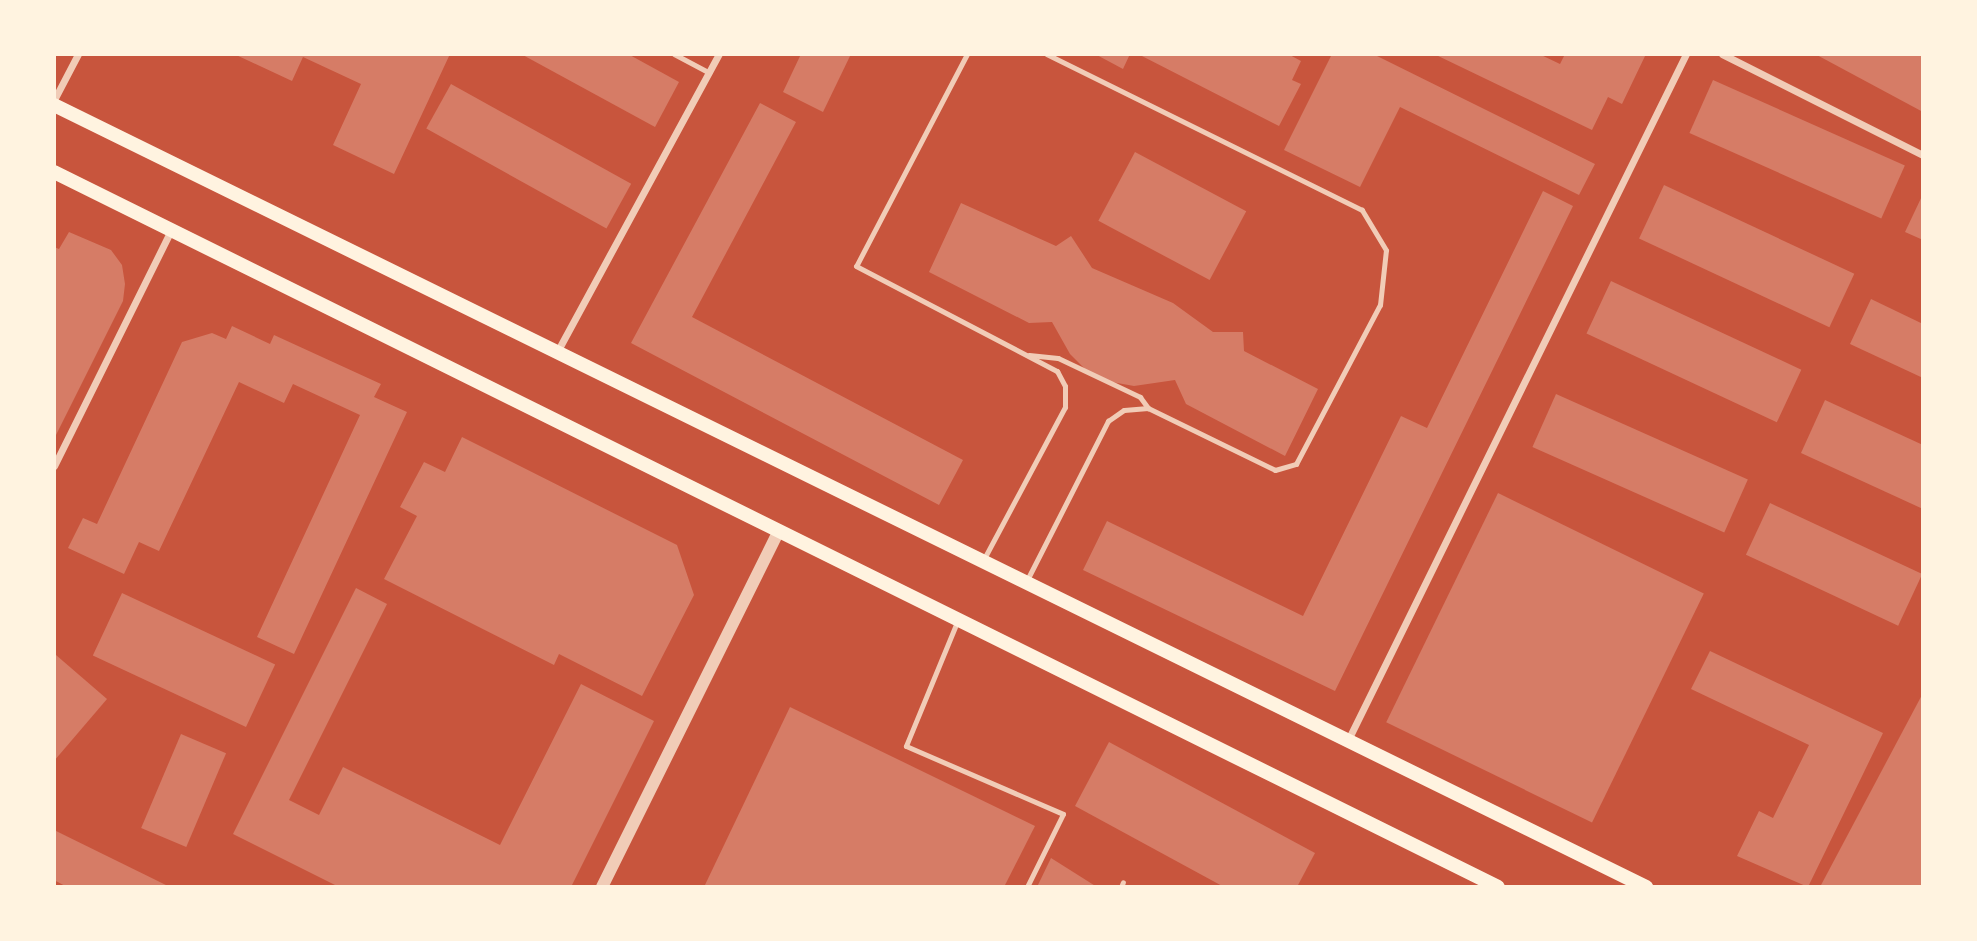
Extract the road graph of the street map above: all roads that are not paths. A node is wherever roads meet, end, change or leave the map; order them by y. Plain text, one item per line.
1 (78, 54) edge
2 (674, 54) edge
3 (719, 54) edge
4 (967, 54) edge
5 (1046, 54) edge
6 (1686, 54) edge
7 (1722, 54) edge
8 (709, 73) junction
9 (54, 102) edge
10 (1923, 155) edge
11 (54, 172) edge
12 (171, 230) junction
13 (557, 352) junction
14 (1026, 355) junction
15 (1148, 408) junction
16 (54, 466) edge
17 (779, 531) junction
18 (983, 561) junction
19 (1026, 582) junction
20 (958, 619) junction
21 (1348, 740) junction
22 (603, 887) edge
23 (1027, 887) edge
24 (1499, 887) edge
25 (1646, 887) edge

1 - 9 street
2 - 8 lane
3 - 8 street
4 - 14 lane
5 - 15 lane
6 - 21 street
7 - 10 street
8 - 13 street
9 - 13 main road
11 - 12 main road
12 - 16 street
12 - 17 main road
13 - 18 main road
14 - 15 lane
14 - 18 lane
15 - 19 lane
17 - 20 main road
17 - 22 street
18 - 19 main road
19 - 21 main road
20 - 23 lane
20 - 24 main road
21 - 25 main road

